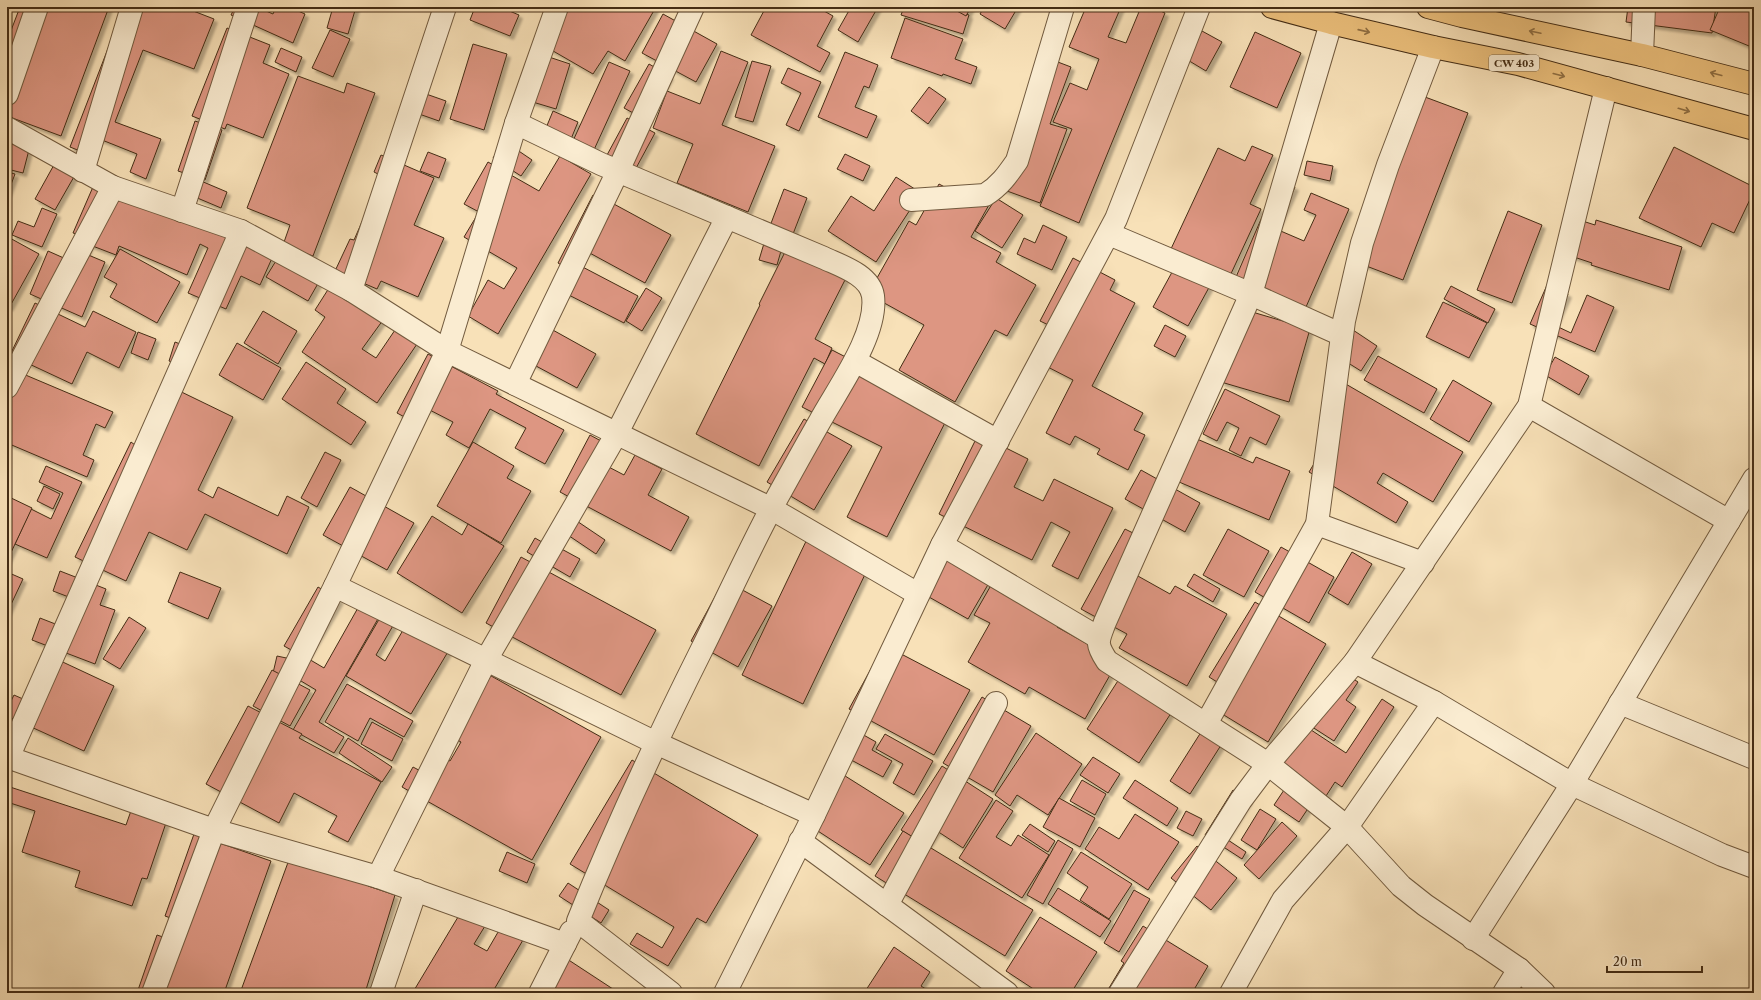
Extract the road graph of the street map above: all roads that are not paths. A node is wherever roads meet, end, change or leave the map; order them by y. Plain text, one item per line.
1 (37, 7) edge
2 (132, 7) edge
3 (248, 7) edge
4 (444, 7) edge
5 (557, 7) edge
6 (693, 7) edge
7 (1063, 7) edge
8 (1199, 7) edge
9 (1272, 7) edge
10 (1428, 7) edge
11 (1644, 7) edge
12 (1331, 23) junction
13 (1433, 47) junction
14 (1642, 55) junction
15 (1754, 84) edge
16 (1606, 88) junction
17 (7, 94) edge
18 (516, 123) junction
19 (7, 128) edge
20 (1754, 129) edge
21 (83, 171) junction
22 (618, 171) junction
23 (113, 187) junction
24 (911, 200) dead end
25 (182, 211) junction
26 (727, 217) junction
27 (241, 231) junction
28 (1109, 234) junction
29 (351, 290) junction
30 (1251, 294) junction
31 (1342, 335) junction
32 (447, 351) junction
33 (855, 362) junction
34 (515, 384) junction
35 (7, 387) edge
36 (1529, 406) junction
37 (616, 433) junction
38 (998, 441) junction
39 (1754, 479) edge
40 (772, 508) junction
41 (1729, 521) junction
42 (1317, 524) junction
43 (942, 545) junction
44 (1423, 563) junction
45 (334, 586) junction
46 (918, 594) junction
47 (1099, 638) junction
48 (486, 660) junction
49 (1356, 662) junction
50 (1434, 702) junction
51 (996, 703) dead end
52 (1620, 703) junction
53 (1206, 724) junction
54 (656, 743) junction
55 (7, 757) edge
56 (1754, 758) edge
57 (1268, 764) junction
58 (1572, 784) junction
59 (814, 815) junction
60 (1347, 827) junction
61 (214, 830) junction
62 (800, 841) junction
63 (1754, 868) edge
64 (378, 877) junction
65 (416, 890) junction
66 (887, 905) junction
67 (578, 921) junction
68 (1473, 939) junction
69 (565, 944) junction
70 (1519, 969) junction
71 (153, 993) edge
72 (381, 993) edge
73 (540, 993) edge
74 (671, 993) edge
75 (725, 993) edge
76 (1007, 993) edge
77 (1120, 993) edge
78 (1231, 993) edge
79 (1504, 993) edge
80 (1544, 993) edge

1 - 17 street
2 - 21 street
3 - 25 street
4 - 29 street
5 - 18 street
6 - 22 street
7 - 24 street
8 - 28 street
9 - 12 main road, CW 403
14 -> 10 main road
11 - 14 street
12 -> 13 main road, CW 403
12 - 30 street
13 -> 16 main road, CW 403
13 - 31 street
15 -> 14 main road
16 -> 20 main road, CW 403
16 - 36 street
18 - 22 street
18 - 32 street
19 - 21 street
21 - 23 street
22 - 26 street
22 - 34 street
23 - 25 street
23 - 35 street
25 - 27 street
26 - 33 street
26 - 37 street
27 - 29 street
27 - 55 street
28 - 30 street
28 - 38 street
29 - 32 street
30 - 31 street
30 - 47 street
31 - 42 street
32 - 34 street
32 - 45 street
33 - 38 street
33 - 40 street
34 - 37 street
36 - 41 street
36 - 44 street
37 - 40 street
37 - 48 street
38 - 43 street
39 - 41 street
40 - 46 street
40 - 54 street
41 - 52 street
42 - 44 street
42 - 53 street
43 - 46 street
43 - 47 street
44 - 49 street
45 - 48 street
45 - 61 street
46 - 59 street
47 - 53 street
48 - 54 street
48 - 64 street
49 - 50 street
49 - 57 street
50 - 58 street
50 - 60 street
51 - 66 street
52 - 56 street
52 - 58 street
53 - 57 street
54 - 59 street
54 - 67 street
55 - 61 street
57 - 60 street
57 - 77 street
58 - 63 street
58 - 68 street
59 - 62 street
60 - 68 street
60 - 78 street
61 - 64 street
61 - 71 street
62 - 66 street
62 - 75 street
64 - 65 street
65 - 69 street
65 - 72 street
66 - 76 street
67 - 69 street
67 - 74 street
68 - 70 street
69 - 73 street
70 - 79 street
70 - 80 street

